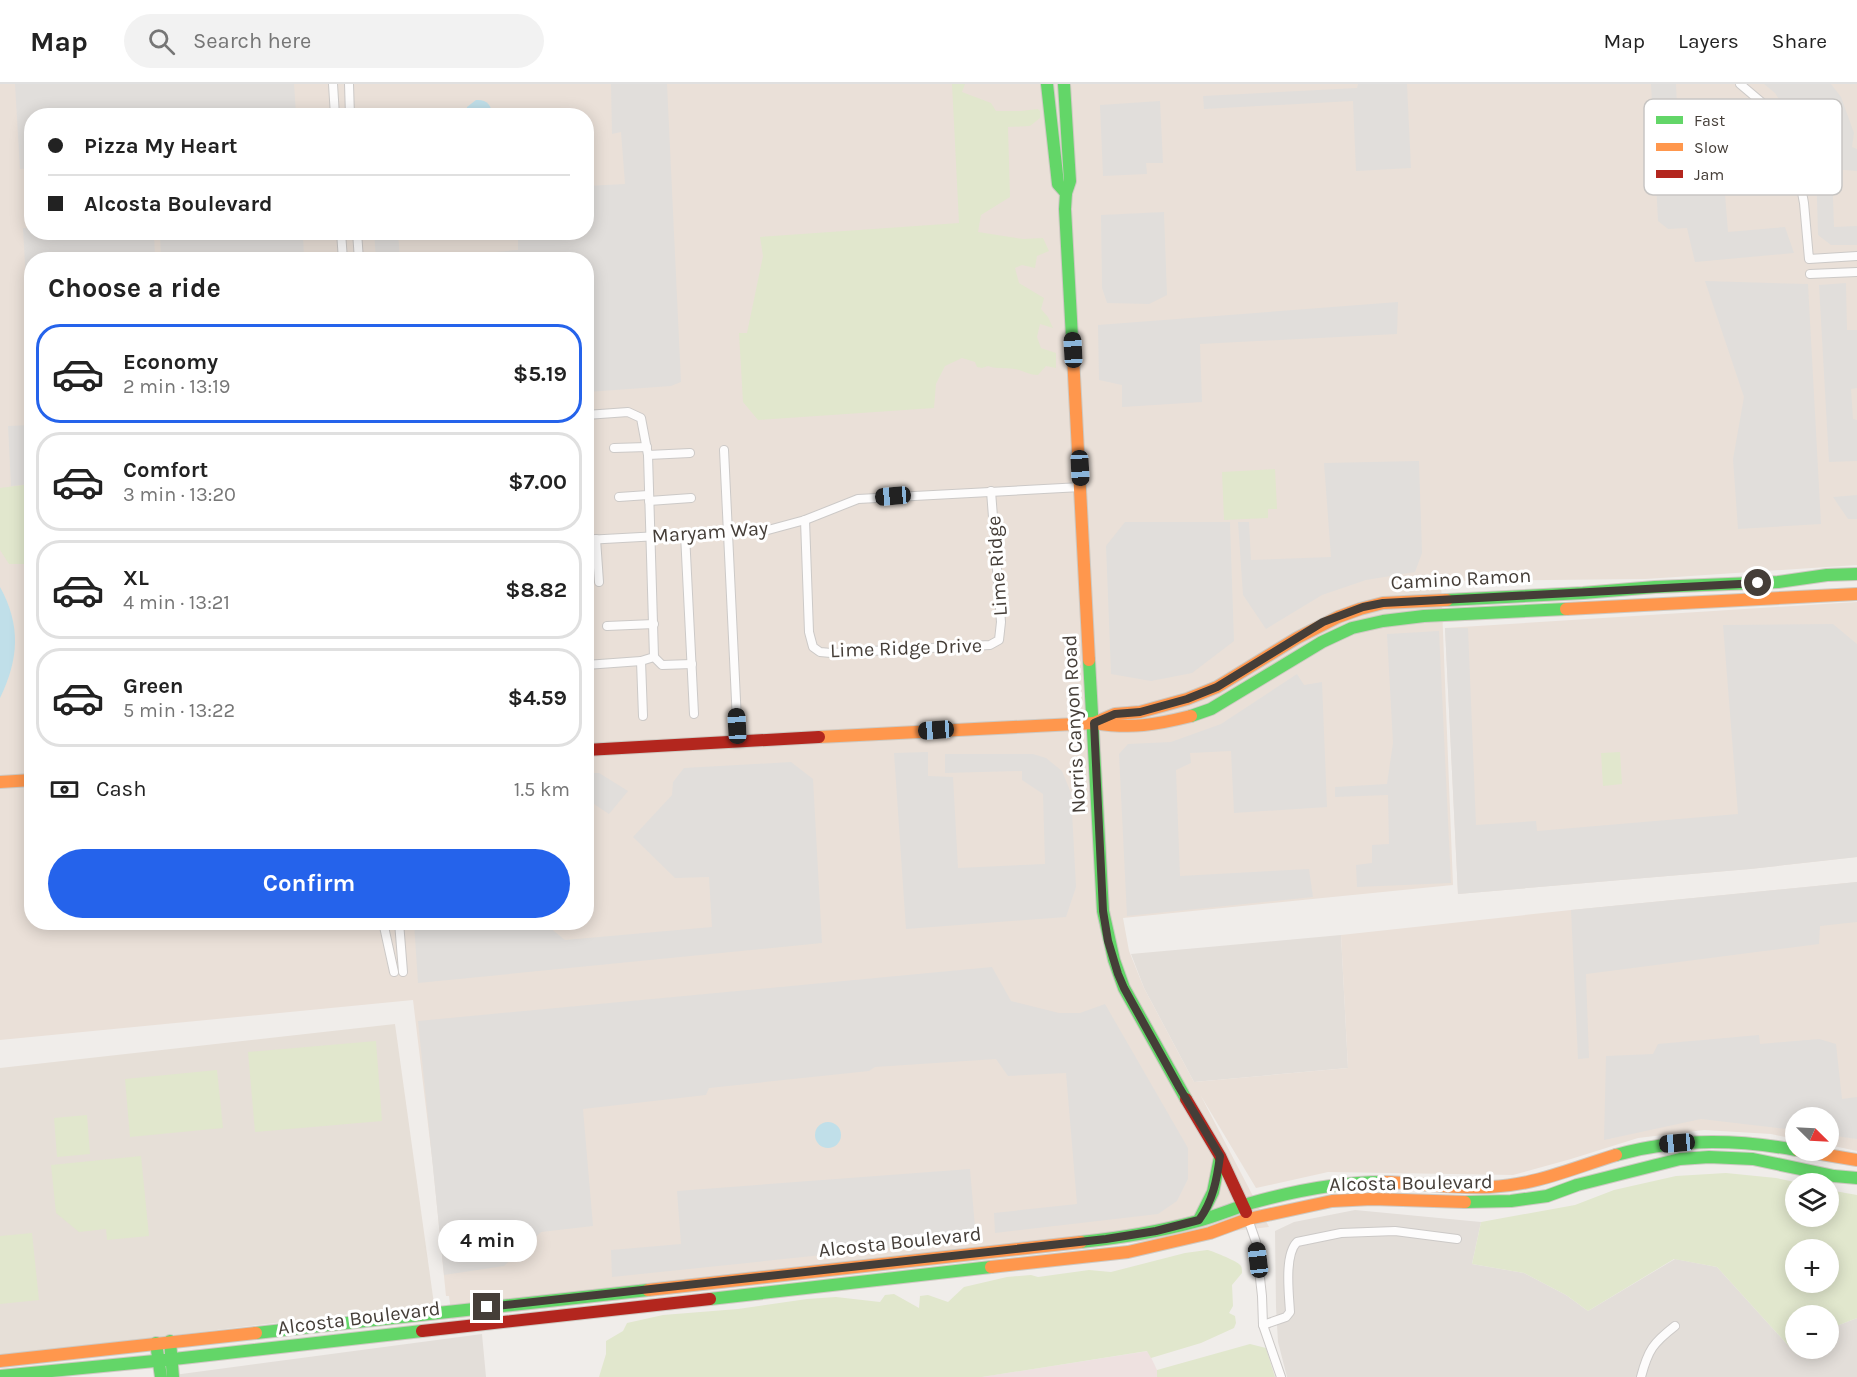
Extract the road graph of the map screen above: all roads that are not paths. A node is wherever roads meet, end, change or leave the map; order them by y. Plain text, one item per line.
1 (333, 84) edge
2 (349, 84) edge
3 (1047, 84) edge
4 (1064, 84) edge
5 (1740, 84) edge
6 (1758, 99) edge
7 (334, 108) edge
8 (350, 108) edge
9 (1066, 193) junction
10 (1802, 195) edge
11 (1857, 256) edge
12 (1857, 272) edge
13 (1810, 274) dead end
14 (594, 414) edge
15 (614, 448) dead end
16 (724, 450) dead end
17 (647, 451) junction
18 (690, 453) dead end
19 (1081, 487) junction
20 (991, 491) junction
21 (619, 496) dead end
22 (649, 498) junction
23 (691, 498) dead end
24 (805, 520) junction
25 (728, 532) junction
26 (685, 534) junction
27 (650, 536) junction
28 (594, 540) edge
29 (594, 556) edge
30 (1857, 574) edge
31 (599, 582) dead end
32 (1857, 594) edge
33 (654, 624) junction
34 (608, 626) dead end
35 (999, 640) joint
36 (654, 657) junction
37 (641, 661) junction
38 (594, 664) edge
39 (692, 664) junction
40 (694, 714) dead end
41 (643, 716) dead end
42 (1094, 723) junction
43 (738, 742) junction
44 (594, 750) edge
45 (24, 780) edge
46 (0, 782) edge
47 (386, 930) edge
48 (399, 930) edge
49 (1785, 1148) edge
50 (1220, 1156) junction
51 (1839, 1157) edge
52 (1857, 1160) edge
53 (1857, 1178) edge
54 (1244, 1205) junction
55 (1248, 1219) junction
56 (1199, 1220) junction
57 (1457, 1239) dead end
58 (1263, 1325) junction
59 (1675, 1326) dead end
60 (170, 1341) junction
61 (156, 1342) junction
62 (165, 1360) junction
63 (0, 1361) edge
64 (0, 1376) edge
65 (161, 1377) edge
66 (173, 1377) edge
67 (1281, 1377) edge
68 (1641, 1377) edge

1 - 7 street
2 - 8 street
3 - 9 main road, Norris Canyon Road
4 - 9 main road, Norris Canyon Road
5 - 6 street
9 - 19 main road, Norris Canyon Road
10 - 11 street
12 - 13 street
14 - 17 street
15 - 17 street
16 - 25 street
17 - 18 street
17 - 22 street
19 - 20 street, Maryam Way
19 - 42 main road, Norris Canyon Road
20 - 24 street, Maryam Way
20 - 35 street, Lime Ridge
21 - 22 street
22 - 23 street
22 - 27 street
24 - 25 street, Maryam Way
24 - 35 street, Lime Ridge Drive
25 - 26 street, Maryam Way
25 - 43 street
26 - 27 street, Maryam Way
26 - 39 street
27 - 28 street, Maryam Way
27 - 33 street
29 - 31 street
30 - 42 main road, Camino Ramon
32 - 42 main road, Camino Ramon
33 - 34 street
33 - 36 street
36 - 37 street
36 - 39 street
37 - 38 street
37 - 41 street
39 - 40 street
42 - 43 main road, Camino Ramon
42 - 50 main road, Norris Canyon Road
43 - 44 main road, Camino Ramon
45 - 46 main road
47 - 48 street
49 - 54 main road, Alcosta Boulevard
50 - 54 main road, Norris Canyon Road
50 - 56 main road
51 - 52 main road, Alcosta Boulevard
53 - 55 main road, Alcosta Boulevard
54 - 55 main road, Norris Canyon Road
54 - 56 main road, Alcosta Boulevard
55 - 58 street
55 - 62 main road, Alcosta Boulevard
56 - 60 main road, Alcosta Boulevard
57 - 58 street
58 - 67 street
59 - 68 street
60 - 61 main road, Alcosta Boulevard
60 - 62 main road
61 - 62 main road
61 - 63 main road, Alcosta Boulevard
62 - 64 main road, Alcosta Boulevard
62 - 65 main road
62 - 66 main road

